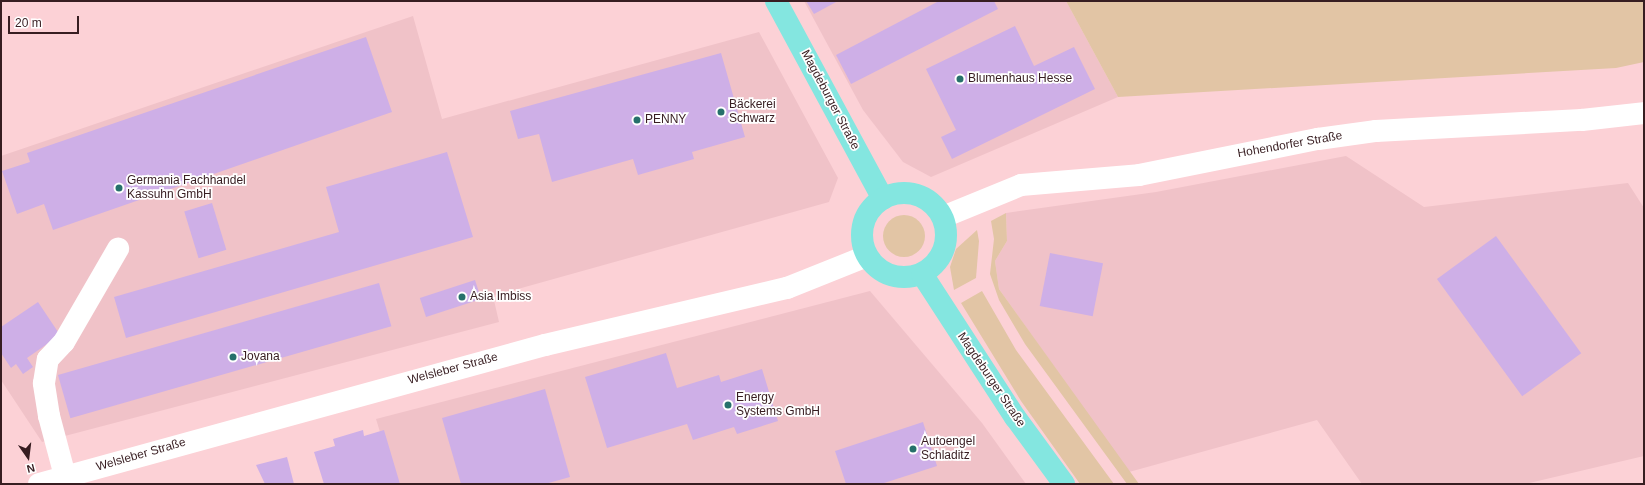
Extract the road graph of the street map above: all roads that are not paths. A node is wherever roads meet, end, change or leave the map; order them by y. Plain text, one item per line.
1 (776, 1) edge
2 (1644, 113) edge
3 (882, 199) junction
4 (943, 217) junction
5 (118, 249) dead end
6 (867, 256) junction
7 (922, 274) junction
8 (65, 476) junction
9 (1056, 481) edge
10 (39, 484) edge

1 - 3 main road, Magdeburger Straße
2 - 4 street, Hohendorfer Straße
3 - 4 main road
3 - 6 main road
4 - 7 main road
5 - 8 street
6 - 7 main road
6 - 8 street, Welsleber Straße
7 - 9 main road, Magdeburger Straße
8 - 10 street, Welsleber Straße

